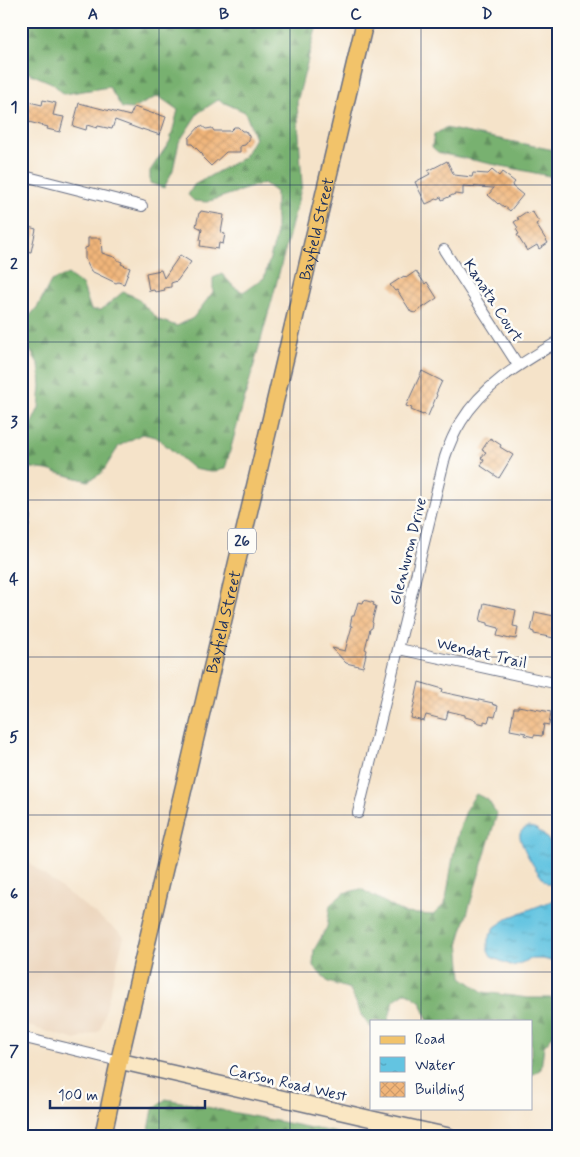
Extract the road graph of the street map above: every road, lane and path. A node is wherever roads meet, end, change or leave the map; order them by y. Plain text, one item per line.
1 (366, 21) edge
2 (21, 176) edge
3 (142, 206) dead end
4 (444, 250) dead end
5 (559, 341) edge
6 (518, 366) junction
7 (21, 494) edge
8 (21, 537) edge
9 (399, 649) junction
10 (559, 684) edge
11 (358, 813) dead end
12 (21, 1037) edge
13 (119, 1061) junction
14 (102, 1136) edge
15 (449, 1136) edge

1 - 13 main road, Bayfield Street / 26
2 - 3 street
4 - 6 street, Kanata Court
5 - 6 street, Glenhuron Drive
6 - 9 street, Glenhuron Drive
7 - 8 street
9 - 10 street, Wendat Trail
9 - 11 street, Glenhuron Drive
12 - 13 street
13 - 14 main road, Bayfield Street / 26
13 - 15 street, Carson Road West

